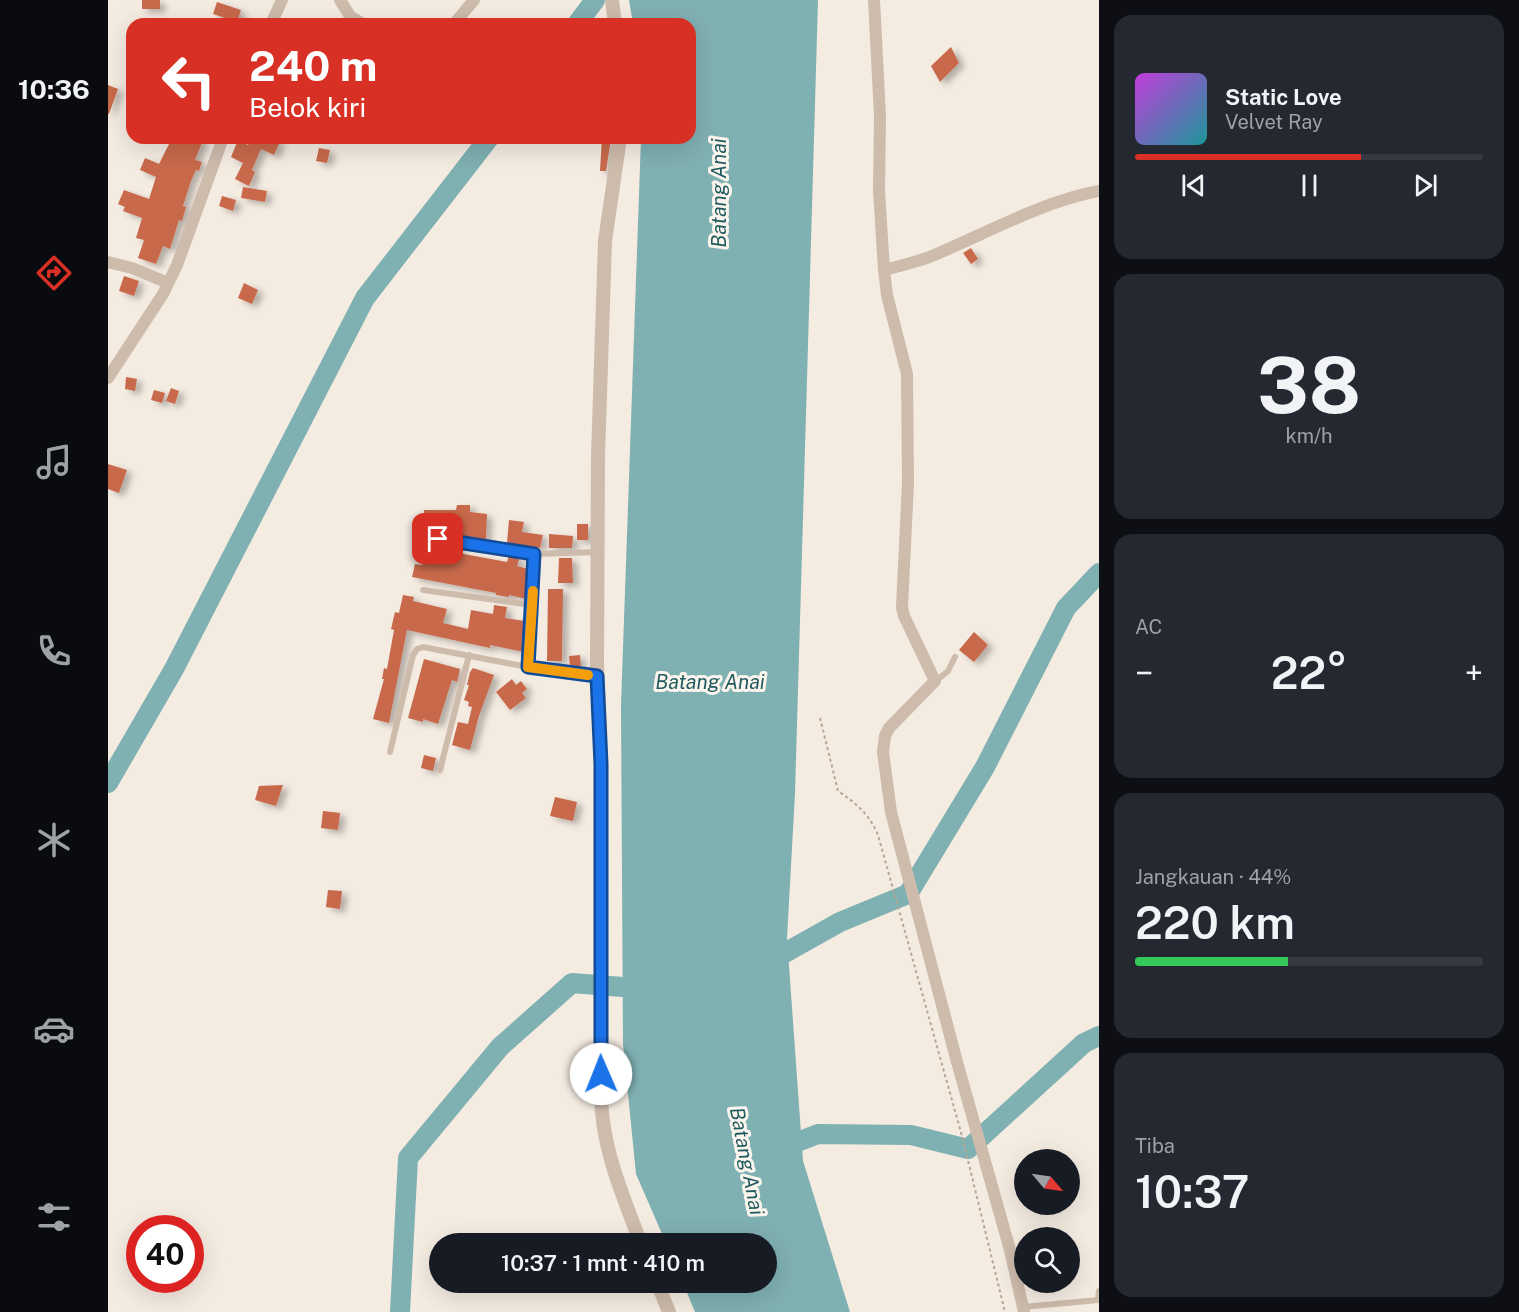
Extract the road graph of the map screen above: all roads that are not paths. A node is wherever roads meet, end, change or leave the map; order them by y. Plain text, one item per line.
1 (282, 0) edge
2 (340, 0) edge
3 (474, 0) edge
4 (612, 0) edge
5 (874, 0) edge
6 (274, 18) edge
7 (354, 18) edge
8 (459, 18) edge
9 (614, 18) edge
10 (221, 144) edge
11 (619, 144) edge
12 (1099, 191) edge
13 (108, 262) edge
14 (884, 270) junction
15 (168, 283) junction
16 (110, 369) edge
17 (438, 539) dead end
18 (597, 552) junction
19 (534, 554) junction
20 (423, 590) dead end
21 (532, 605) junction
22 (469, 655) junction
23 (955, 657) dead end
24 (528, 667) junction
25 (597, 676) junction
26 (935, 681) junction
27 (390, 753) dead end
28 (440, 770) dead end
29 (637, 1233) edge
30 (1099, 1291) edge
31 (661, 1293) edge
32 (1099, 1300) edge
33 (1023, 1309) edge
34 (669, 1312) edge

1 - 6 street
2 - 7 street
3 - 8 street
4 - 9 street
5 - 14 street
10 - 15 street
11 - 18 street
12 - 14 street
13 - 15 street
14 - 26 street
15 - 16 street
17 - 19 lane
18 - 19 lane
18 - 25 street
19 - 21 lane
20 - 21 lane
21 - 24 lane
22 - 24 lane
22 - 27 lane
22 - 28 lane
23 - 26 lane
24 - 25 lane
25 - 29 street
26 - 33 street
30 - 32 lane
31 - 34 street
32 - 33 lane

